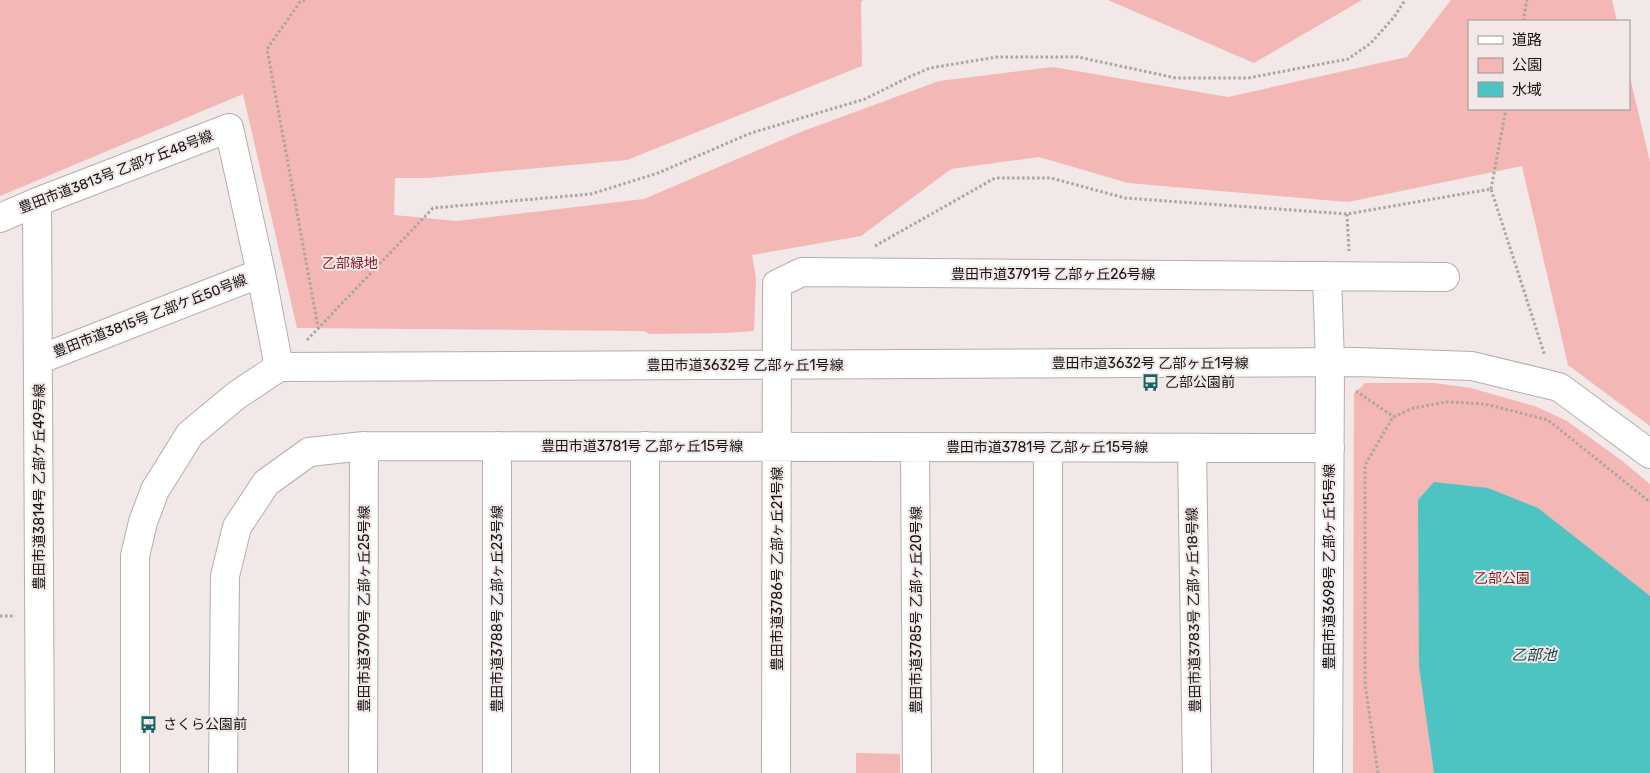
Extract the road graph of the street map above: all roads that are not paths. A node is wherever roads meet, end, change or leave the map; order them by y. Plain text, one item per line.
1 (38, 202) junction
2 (0, 218) edge
3 (261, 273) junction
4 (1338, 276) junction
5 (1445, 277) dead end
6 (38, 360) junction
7 (1330, 362) junction
8 (777, 365) junction
9 (279, 367) junction
10 (364, 446) junction
11 (497, 446) junction
12 (645, 446) junction
13 (777, 447) junction
14 (915, 447) junction
15 (1048, 447) junction
16 (1192, 448) junction
17 (1330, 448) junction
18 (1650, 454) edge
19 (40, 773) edge
20 (135, 773) edge
21 (223, 773) edge
22 (363, 773) edge
23 (497, 773) edge
24 (645, 773) edge
25 (776, 773) edge
26 (917, 773) edge
27 (1048, 773) edge
28 (1197, 773) edge
29 (1328, 773) edge

1 - 2 street, 豊田市道3813号 乙部ケ丘48号線
1 - 3 street, 豊田市道3813号 乙部ケ丘48号線
1 - 6 street, 豊田市道3814号 乙部ケ丘49号線
3 - 6 street, 豊田市道3815号 乙部ケ丘50号線
3 - 9 street, 豊田市道3813号 乙部ケ丘48号線
4 - 5 street
4 - 7 street
4 - 8 street, 豊田市道3791号 乙部ヶ丘26号線
6 - 19 street, 豊田市道3814号 乙部ケ丘49号線
7 - 8 street, 豊田市道3632号 乙部ヶ丘1号線
7 - 17 street, 豊田市道3698号 乙部ヶ丘15号線
7 - 18 street, 豊田市道3632号 乙部ヶ丘1号線
8 - 9 street, 豊田市道3632号 乙部ヶ丘1号線
8 - 13 street, 豊田市道3786号 乙部ヶ丘21号線
9 - 20 street
10 - 11 street, 豊田市道3781号 乙部ヶ丘15号線
10 - 21 street, 豊田市道3781号 乙部ヶ丘15号線
10 - 22 street, 豊田市道3790号 乙部ヶ丘25号線
11 - 12 street, 豊田市道3781号 乙部ヶ丘15号線
11 - 23 street, 豊田市道3788号 乙部ヶ丘23号線
12 - 13 street, 豊田市道3781号 乙部ヶ丘15号線
12 - 24 street
13 - 14 street, 豊田市道3781号 乙部ヶ丘15号線
13 - 25 street, 豊田市道3786号 乙部ヶ丘21号線
14 - 15 street, 豊田市道3781号 乙部ヶ丘15号線
14 - 26 street, 豊田市道3785号 乙部ヶ丘20号線
15 - 16 street, 豊田市道3781号 乙部ヶ丘15号線
15 - 27 street
16 - 17 street, 豊田市道3781号 乙部ヶ丘15号線
16 - 28 street, 豊田市道3783号 乙部ヶ丘18号線
17 - 29 street, 豊田市道3698号 乙部ヶ丘15号線

